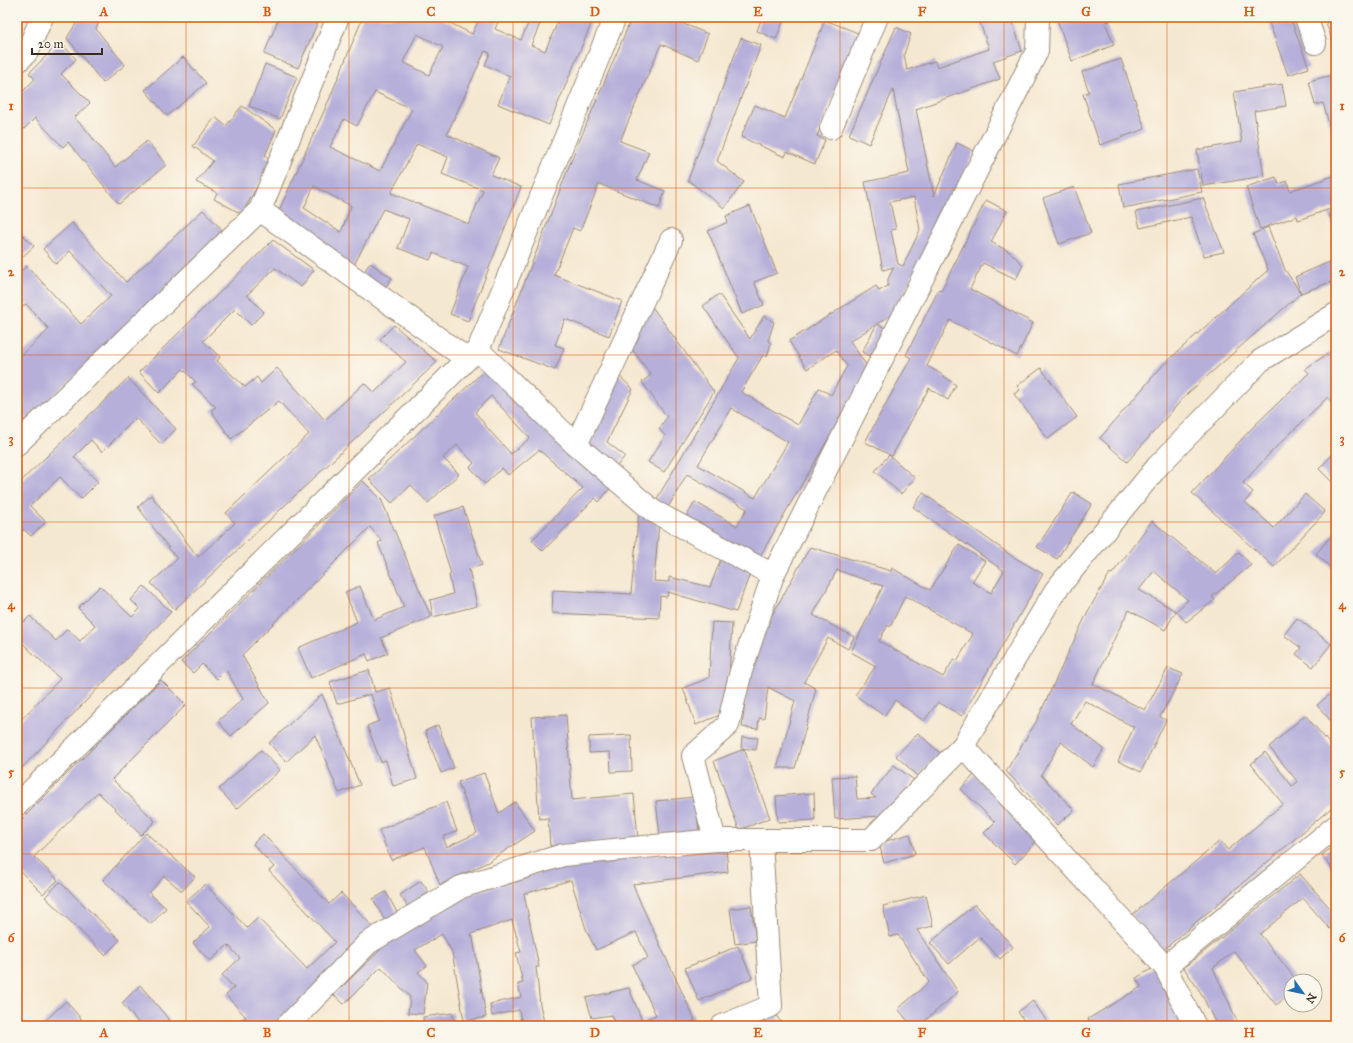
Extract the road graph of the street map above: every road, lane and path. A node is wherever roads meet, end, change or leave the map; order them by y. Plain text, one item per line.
1 (42, 17) edge
2 (338, 17) edge
3 (615, 17) edge
4 (877, 17) edge
5 (1038, 17) edge
6 (1306, 17) edge
7 (1315, 44) dead end
8 (17, 62) edge
9 (831, 128) dead end
10 (260, 210) junction
11 (671, 240) dead end
12 (1336, 314) edge
13 (472, 354) junction
14 (17, 444) edge
15 (576, 445) junction
16 (773, 575) junction
17 (963, 746) junction
18 (17, 805) edge
19 (1336, 826) edge
20 (715, 840) junction
21 (761, 841) junction
22 (1165, 967) junction
23 (287, 1026) edge
24 (722, 1026) edge
25 (1194, 1026) edge

1 - 8 street
2 - 10 street
3 - 13 street
4 - 9 street
5 - 16 street
6 - 7 street
10 - 13 street
10 - 14 street
11 - 15 street
12 - 17 street
13 - 15 street
13 - 18 street
15 - 16 street
16 - 20 street
17 - 21 street
17 - 22 street
19 - 22 street
20 - 21 street
20 - 23 street
21 - 24 street
22 - 25 street

